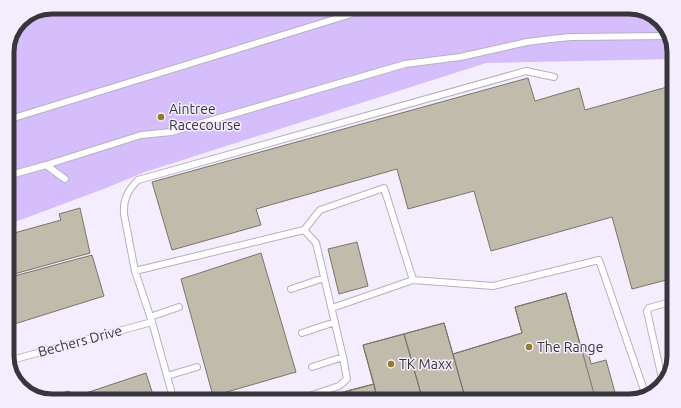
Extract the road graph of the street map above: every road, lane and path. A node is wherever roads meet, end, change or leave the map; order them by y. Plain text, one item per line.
1 (351, 14) edge
2 (663, 36) edge
3 (554, 77) dead end
4 (14, 118) edge
5 (46, 165) junction
6 (14, 174) edge
7 (65, 179) dead end
8 (304, 230) junction
9 (135, 271) junction
10 (324, 278) junction
11 (413, 280) junction
12 (291, 290) dead end
13 (667, 303) edge
14 (180, 307) dead end
15 (332, 308) junction
16 (151, 319) junction
17 (335, 322) junction
18 (302, 333) dead end
19 (343, 357) junction
20 (14, 359) edge
21 (197, 367) dead end
22 (312, 367) dead end
23 (167, 376) junction
24 (661, 376) edge
25 (644, 391) edge
26 (172, 394) edge
27 (315, 394) edge

1 - 4 lane
2 - 5 lane
3 - 9 lane
5 - 6 lane
5 - 7 lane
8 - 9 lane
8 - 10 lane
8 - 11 lane
9 - 16 lane
10 - 12 lane
10 - 15 lane
11 - 15 lane
11 - 25 lane
13 - 24 lane
14 - 16 lane, Bechers Drive
15 - 17 lane
16 - 20 lane, Bechers Drive
16 - 23 lane
17 - 18 lane
17 - 19 lane
19 - 22 lane
19 - 27 lane
21 - 23 lane
23 - 26 lane

